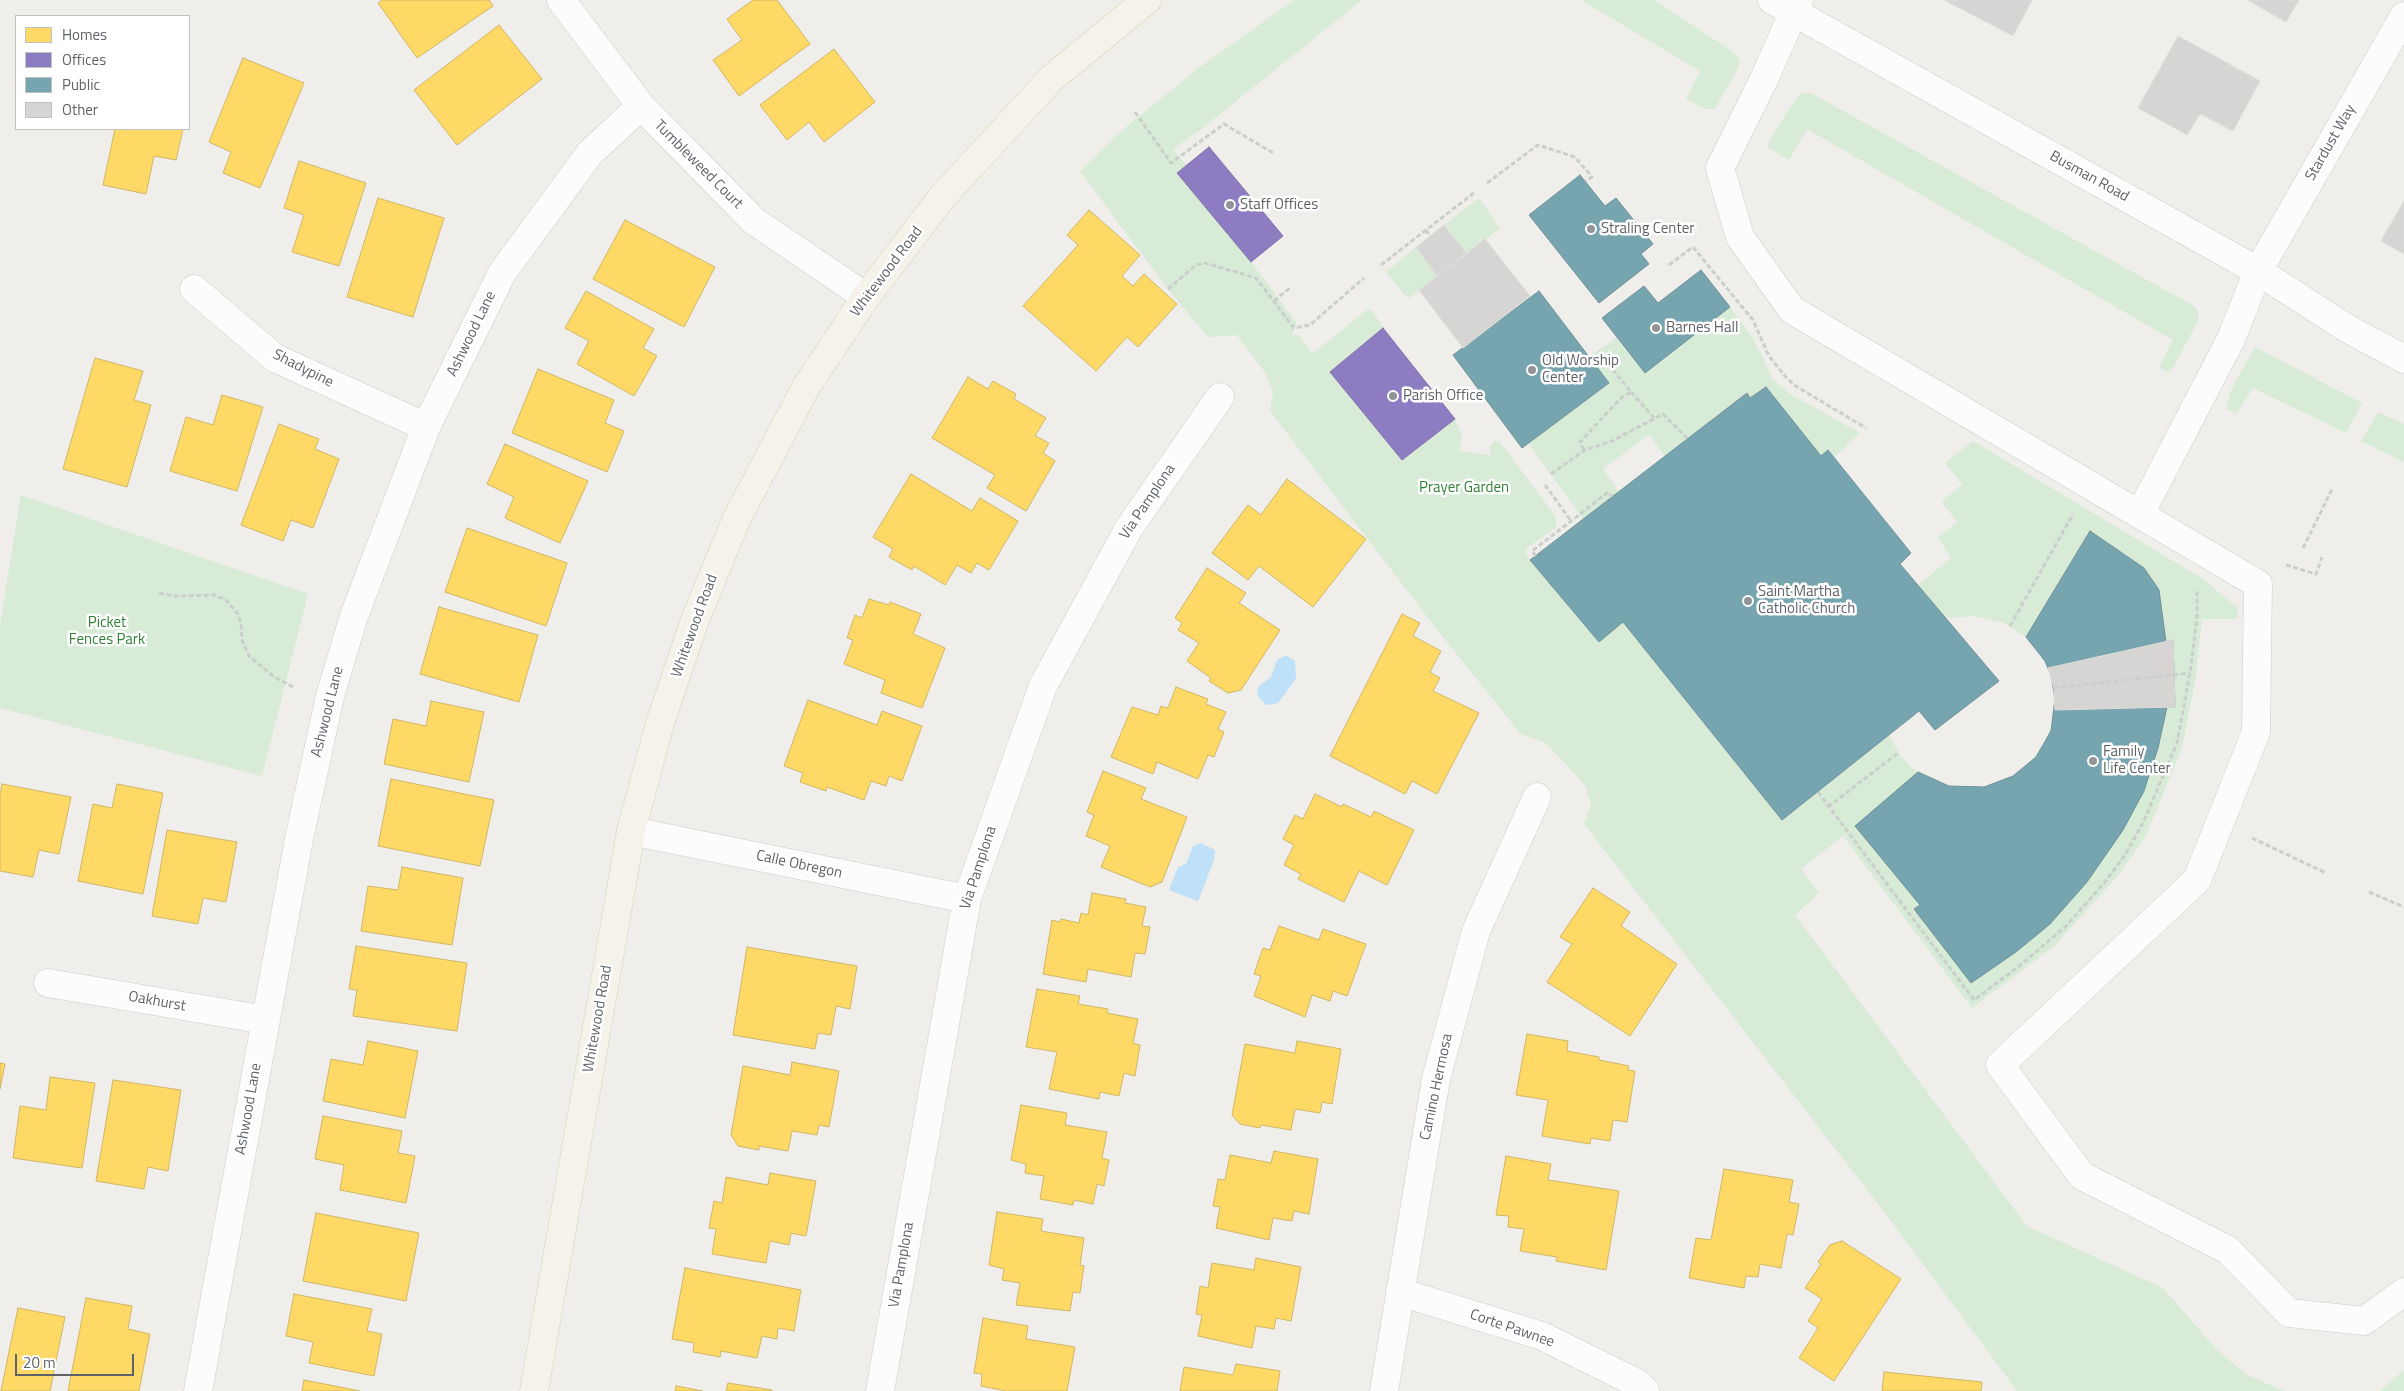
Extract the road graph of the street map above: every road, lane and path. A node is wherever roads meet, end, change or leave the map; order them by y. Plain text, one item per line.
1 (561, 0) edge
2 (1147, 0) edge
3 (1788, 4) edge
4 (2404, 16) edge
5 (641, 106) junction
6 (1135, 112) dead end
7 (1275, 154) dead end
8 (1585, 181) dead end
9 (1487, 184) dead end
10 (1475, 192) dead end
11 (1426, 230) junction
12 (1430, 236) dead end
13 (1381, 265) dead end
14 (1669, 265) dead end
15 (2258, 271) junction
16 (1364, 278) dead end
17 (1291, 287) dead end
18 (194, 289) dead end
19 (1168, 289) dead end
20 (866, 297) junction
21 (1274, 301) junction
22 (1598, 350) dead end
23 (2404, 359) edge
24 (1631, 392) junction
25 (1220, 397) dead end
26 (1654, 419) junction
27 (426, 427) junction
28 (1866, 428) dead end
29 (1688, 439) dead end
30 (1584, 450) junction
31 (1550, 474) dead end
32 (1545, 485) dead end
33 (2332, 487) dead end
34 (1612, 497) dead end
35 (2076, 509) dead end
36 (2140, 514) junction
37 (1572, 521) junction
38 (2303, 548) dead end
39 (1536, 556) dead end
40 (2322, 557) dead end
41 (2284, 564) dead end
42 (2196, 584) dead end
43 (159, 593) dead end
44 (2010, 626) dead end
45 (2190, 673) junction
46 (2054, 688) dead end
47 (330, 696) junction
48 (1898, 753) dead end
49 (1818, 792) dead end
50 (1537, 797) dead end
51 (1828, 807) junction
52 (631, 831) junction
53 (2248, 836) dead end
54 (2326, 873) dead end
55 (2369, 892) dead end
56 (967, 899) junction
57 (2404, 907) edge
58 (48, 983) dead end
59 (266, 1020) junction
60 (1400, 1292) junction
61 (2404, 1292) edge
62 (198, 1391) edge
63 (534, 1391) edge
64 (880, 1391) edge
65 (1384, 1391) edge
66 (1645, 1391) edge

1 - 5 street, Tumbleweed Court
2 - 20 main road, Whitewood Road
3 - 15 street, Busman Road
3 - 36 street
4 - 15 street, Stardust Way
5 - 20 street, Tumbleweed Court
5 - 27 street, Ashwood Lane
6 - 7 path
8 - 9 path
10 - 11 path
11 - 12 path
11 - 13 path
14 - 28 path
15 - 23 street, Busman Road
15 - 36 street, Stardust Way
16 - 21 path
17 - 21 path
18 - 27 street, Shadypine
19 - 21 path
20 - 52 main road, Whitewood Road
22 - 24 path
24 - 26 path
24 - 30 path
25 - 56 street, Via Pamplona
26 - 29 path
26 - 30 path
27 - 47 street, Ashwood Lane
30 - 31 path
32 - 37 path
33 - 38 path
34 - 37 path
35 - 44 path
36 - 61 street
37 - 39 path
40 - 41 path
42 - 45 path
43 - 47 path
45 - 46 path
45 - 51 path
47 - 59 street, Ashwood Lane
48 - 51 path
49 - 51 path
50 - 60 street, Camino Hermosa
52 - 56 street, Calle Obregon
52 - 63 main road, Whitewood Road
53 - 54 path
55 - 57 path
56 - 64 street, Via Pamplona
58 - 59 street, Oakhurst
59 - 62 street, Ashwood Lane
60 - 65 street, Camino Hermosa
60 - 66 street, Corte Pawnee

